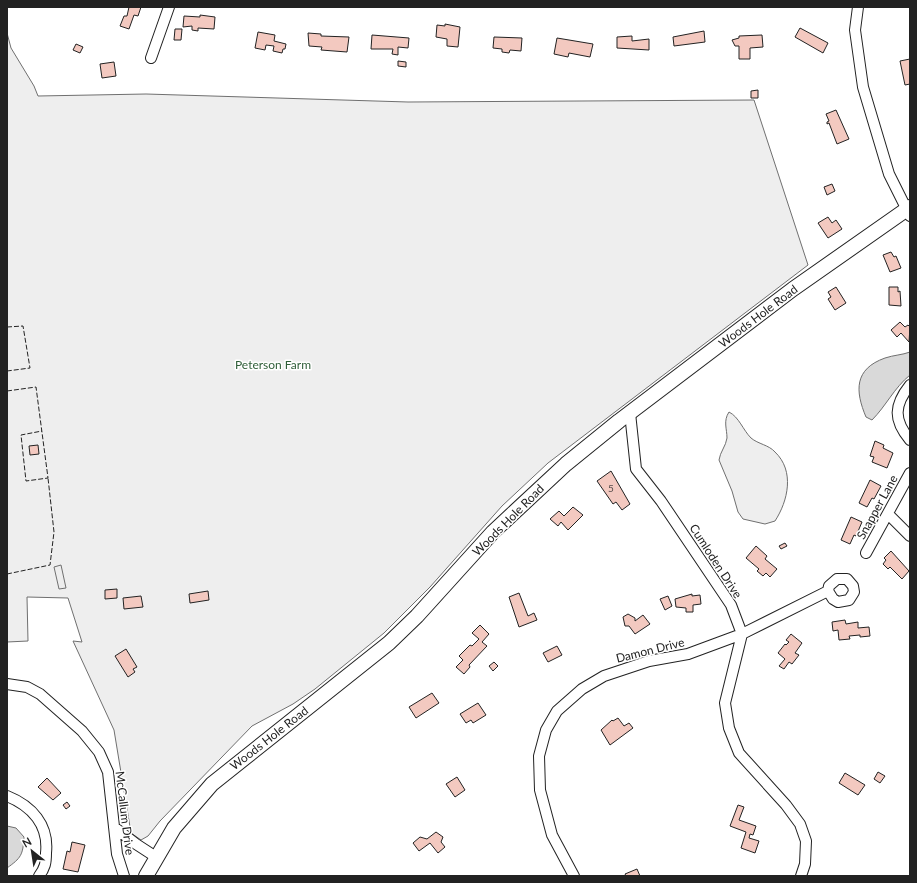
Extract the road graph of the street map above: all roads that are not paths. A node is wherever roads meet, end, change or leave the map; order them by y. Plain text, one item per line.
1 (169, 7) edge
2 (858, 7) edge
3 (152, 58) dead end
4 (909, 210) edge
5 (910, 385) edge
6 (630, 413) junction
7 (910, 440) edge
8 (910, 473) edge
9 (888, 514) junction
10 (910, 536) edge
11 (866, 553) dead end
12 (828, 591) dead end
13 (742, 634) junction
14 (7, 684) edge
15 (7, 796) edge
16 (114, 827) junction
17 (156, 857) junction
18 (39, 876) edge
19 (124, 876) edge
20 (146, 876) edge
21 (574, 876) edge
22 (801, 876) edge

1 - 3 street
2 - 4 street
4 - 6 highway, Woods Hole Road
5 - 7 street
6 - 13 street, Cumloden Drive
6 - 17 highway, Woods Hole Road
8 - 9 street, Snapper Lane
9 - 10 street
9 - 11 street, Snapper Lane
12 - 13 street, Damon Drive
13 - 21 street, Damon Drive
13 - 22 street
14 - 16 street, McCallum Drive
15 - 18 street
16 - 17 street, McCallum Drive
16 - 19 street, McCallum Drive
17 - 20 highway, Woods Hole Road

